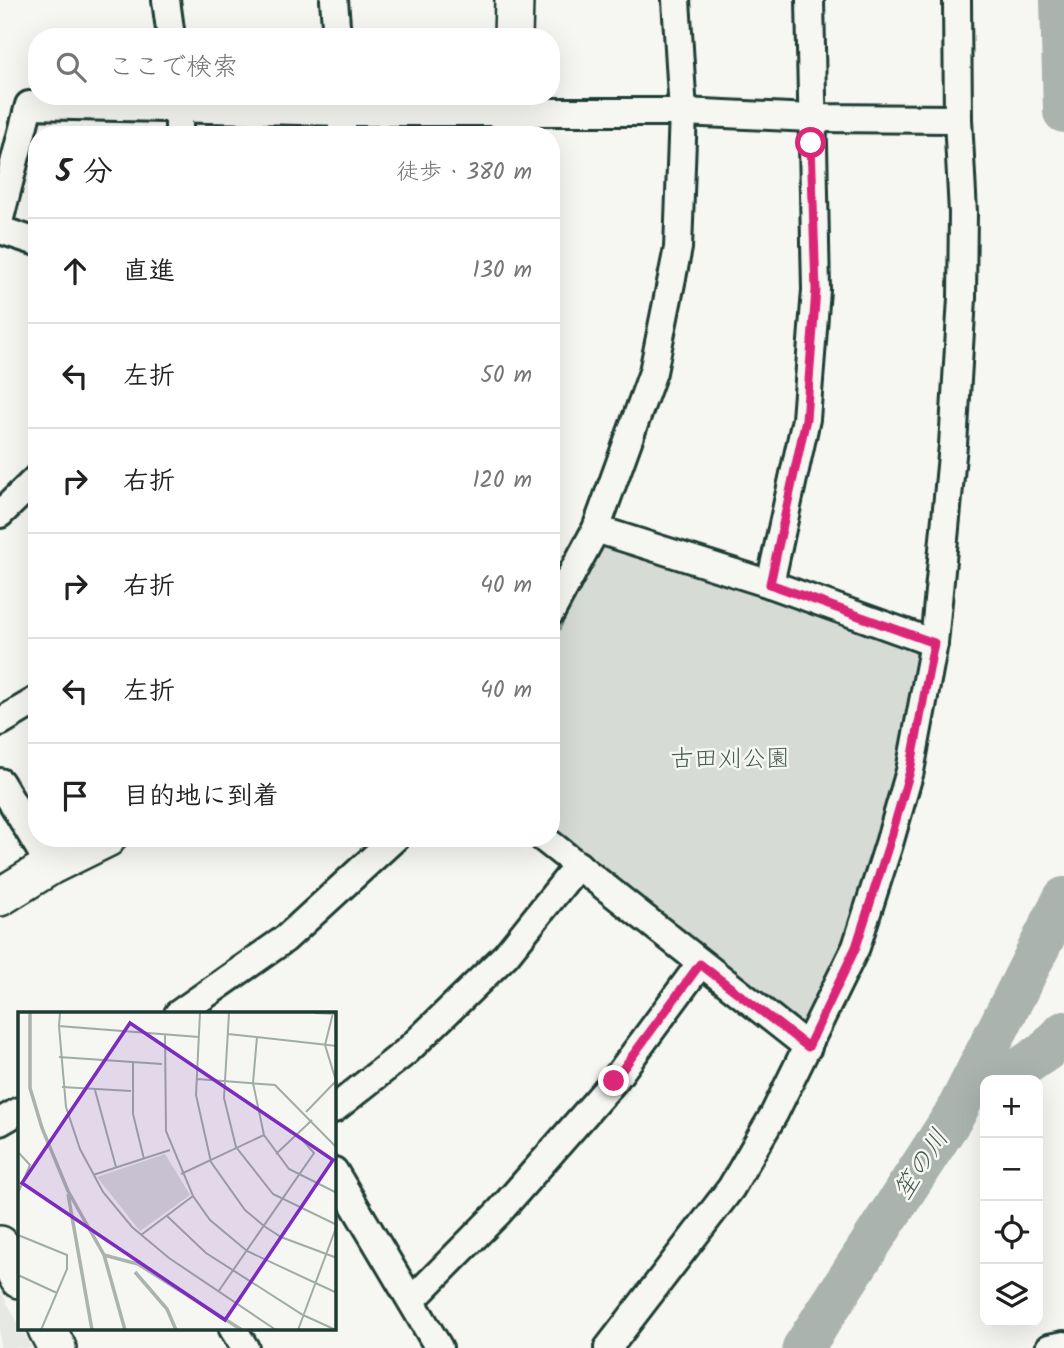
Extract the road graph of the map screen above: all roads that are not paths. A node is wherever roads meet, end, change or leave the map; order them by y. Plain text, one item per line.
1 (166, 0) edge
2 (334, 0) edge
3 (514, 0) edge
4 (676, 0) edge
5 (810, 0) edge
6 (957, 0) edge
7 (170, 28) edge
8 (336, 28) edge
9 (513, 28) edge
10 (29, 105) edge
11 (180, 105) edge
12 (220, 105) edge
13 (683, 112) junction
14 (342, 114) edge
15 (512, 114) edge
16 (810, 118) junction
17 (958, 119) junction
18 (179, 126) edge
19 (0, 218) edge
20 (0, 230) edge
21 (28, 239) edge
22 (28, 487) edge
23 (0, 514) edge
24 (596, 529) junction
25 (770, 584) junction
26 (560, 595) edge
27 (934, 643) junction
28 (28, 705) edge
29 (0, 722) edge
30 (0, 782) edge
31 (28, 829) edge
32 (39, 847) edge
33 (89, 847) edge
34 (385, 847) edge
35 (555, 847) edge
36 (578, 865) junction
37 (50, 866) junction
38 (0, 897) edge
39 (700, 964) junction
40 (181, 1012) edge
41 (808, 1047) junction
42 (336, 1107) edge
43 (18, 1112) edge
44 (0, 1122) edge
45 (336, 1174) edge
46 (0, 1245) edge
47 (18, 1277) edge
48 (412, 1300) junction
49 (48, 1330) edge
50 (234, 1330) edge
51 (1064, 1345) edge
52 (57, 1348) edge
53 (244, 1348) edge
54 (439, 1348) edge
55 (608, 1348) edge
56 (1049, 1348) edge

1 - 7 street
2 - 8 street
3 - 9 street
4 - 13 street
5 - 16 street
6 - 17 street
10 - 19 street
11 - 18 street
12 - 14 street
13 - 15 street
13 - 16 street
13 - 24 street
14 - 15 street
16 - 17 street
16 - 25 street
17 - 27 street
20 - 21 street
22 - 23 street
24 - 25 street
24 - 26 street
25 - 27 street
27 - 41 street
28 - 29 street
30 - 31 street
32 - 37 street
33 - 37 street
34 - 40 street
35 - 36 street
36 - 39 street
36 - 42 street
37 - 38 street
39 - 41 street
39 - 48 street
41 - 55 street
43 - 44 street
45 - 48 street
46 - 47 street
48 - 54 street
49 - 52 street
50 - 53 street
51 - 56 street

